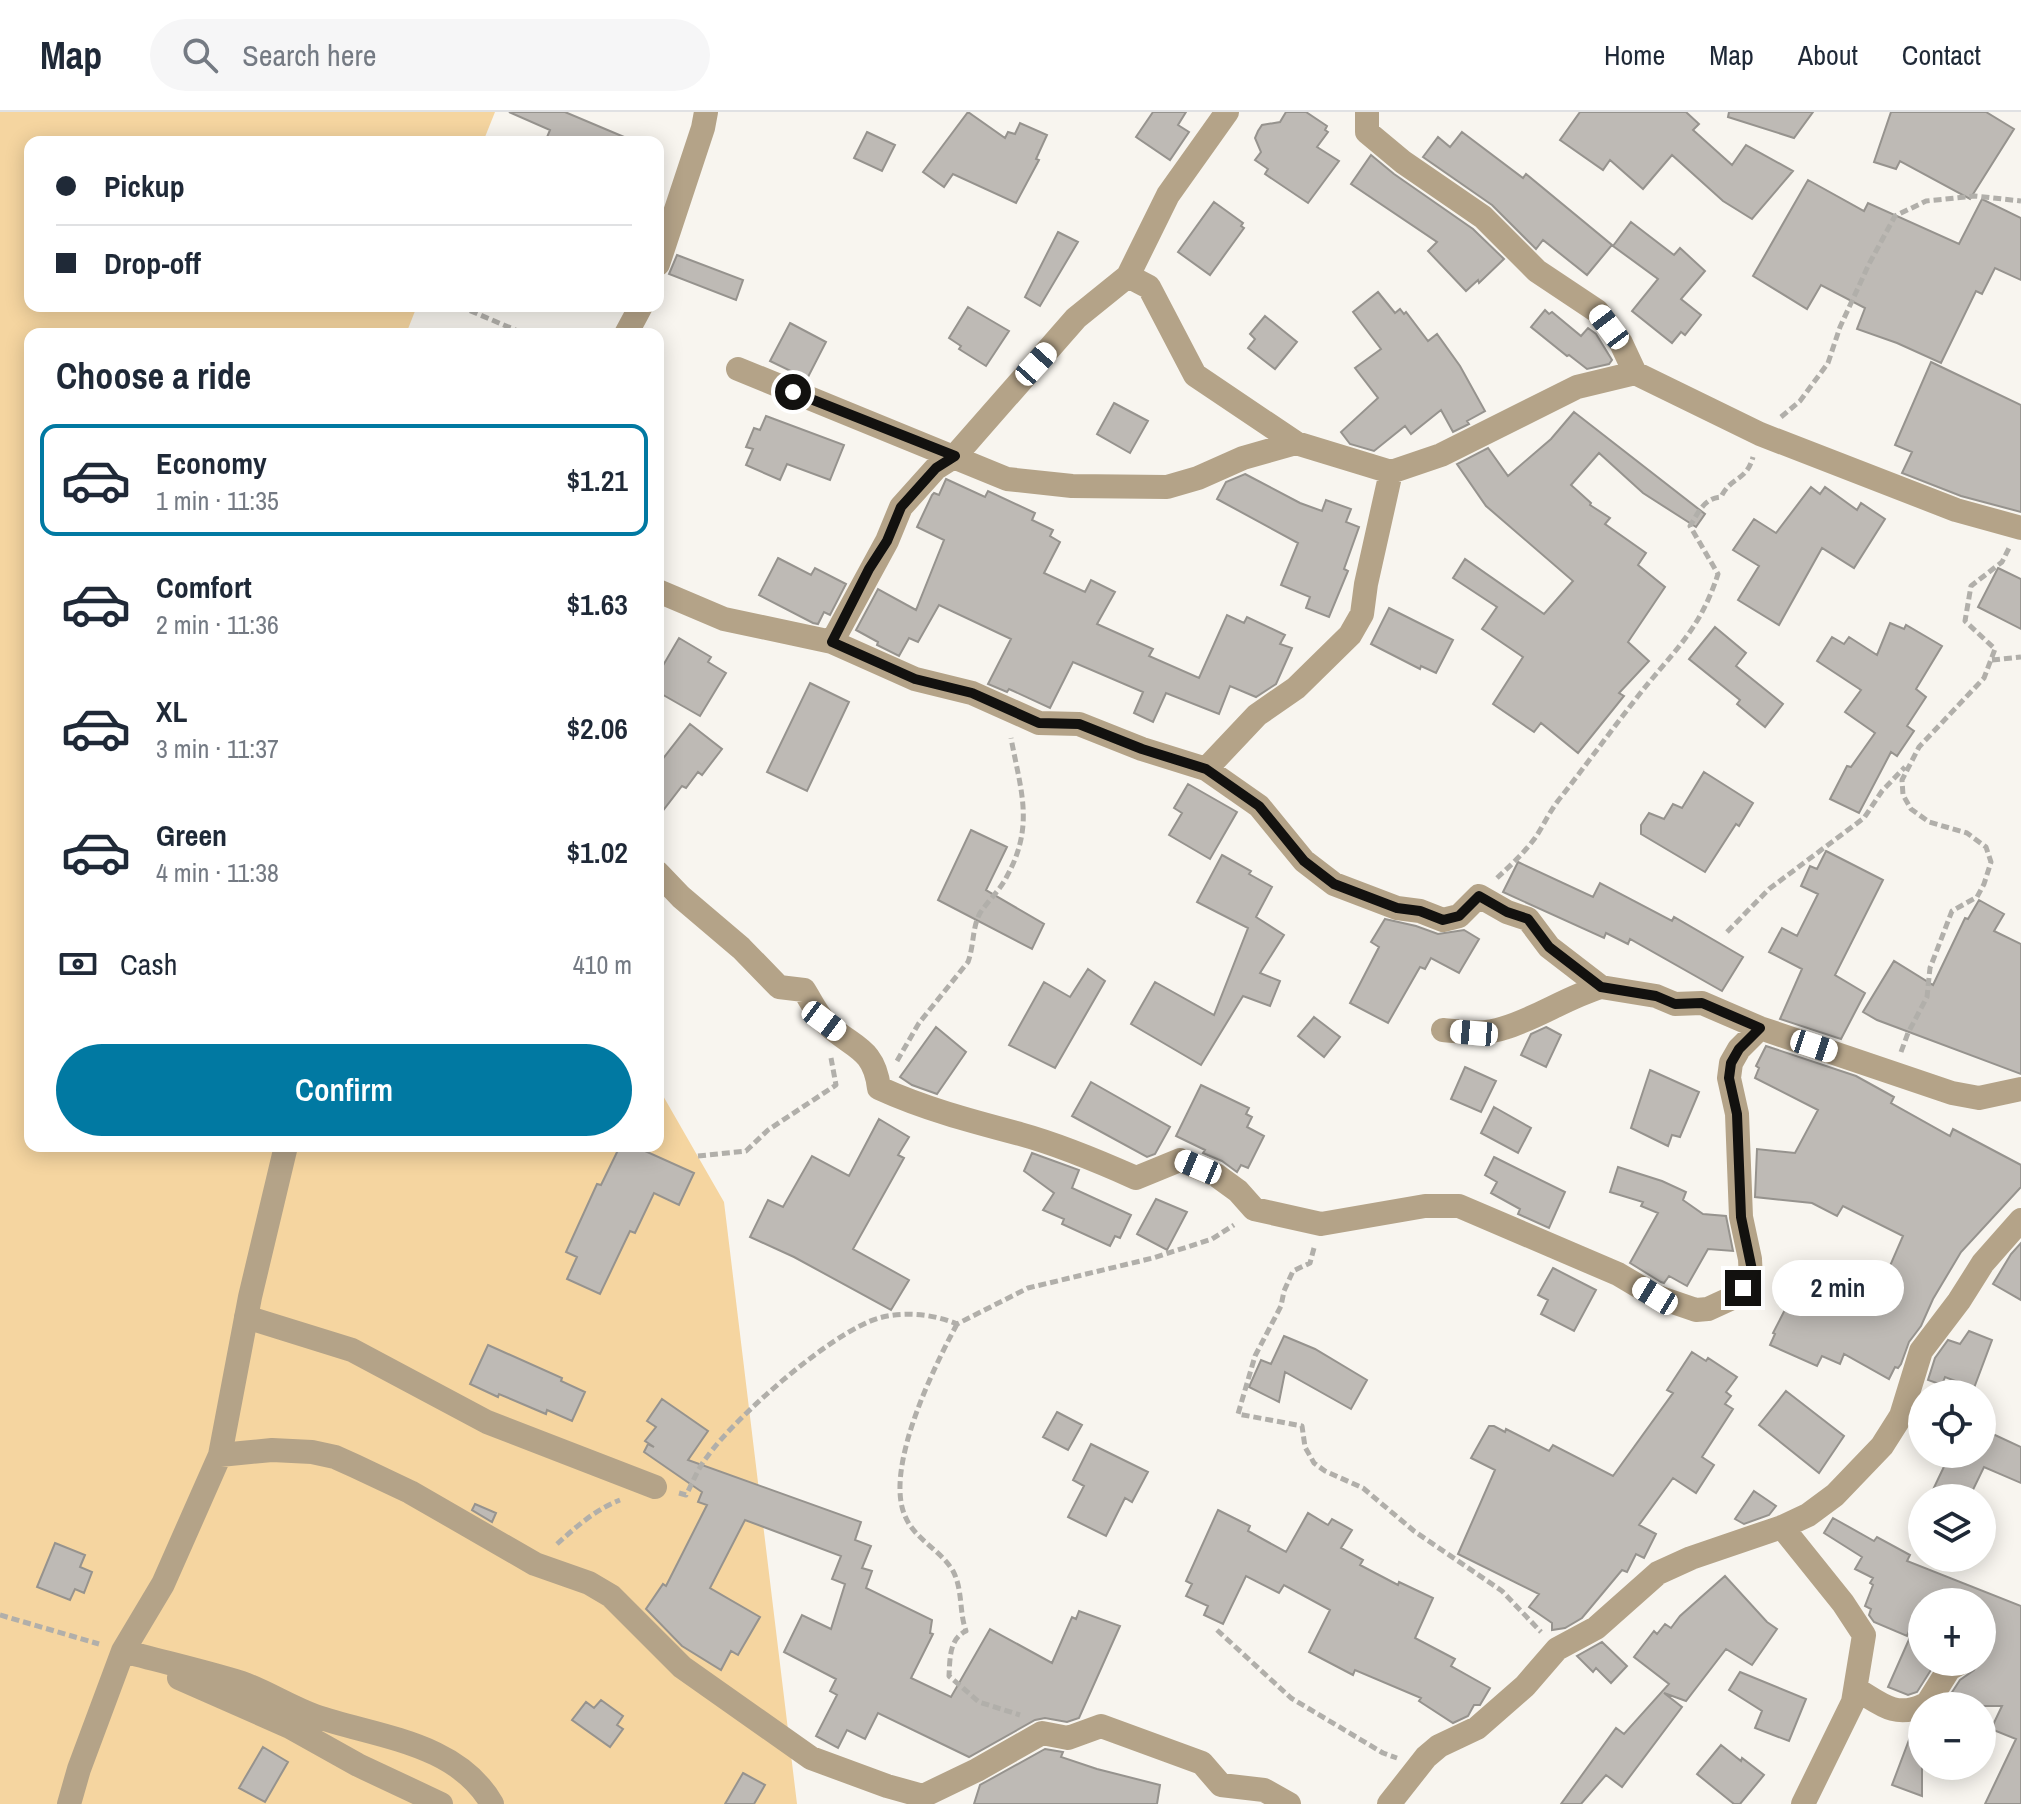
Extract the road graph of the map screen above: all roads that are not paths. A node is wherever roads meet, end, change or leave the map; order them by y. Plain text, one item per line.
1 (706, 112) edge
2 (1227, 112) edge
3 (1367, 112) edge
4 (664, 246) edge
5 (1128, 276) junction
6 (738, 369) dead end
7 (1635, 373) junction
8 (1296, 443) junction
9 (955, 456) junction
10 (1391, 472) junction
11 (2017, 533) edge
12 (664, 594) edge
13 (832, 642) junction
14 (1206, 769) junction
15 (664, 879) edge
16 (1601, 987) junction
17 (1760, 1028) junction
18 (1443, 1030) dead end
19 (2021, 1089) edge
20 (285, 1152) edge
21 (2021, 1220) edge
22 (246, 1317) junction
23 (220, 1455) junction
24 (655, 1487) road end
25 (1782, 1527) junction
26 (123, 1651) junction
27 (1856, 1689) junction
28 (1908, 1712) edge
29 (69, 1804) edge
30 (441, 1804) edge
31 (492, 1804) edge
32 (1289, 1804) edge
33 (1389, 1804) edge
34 (1803, 1804) edge

1 - 4 street
2 - 5 street
3 - 7 street
5 - 8 street
5 - 9 street
6 - 9 street
7 - 10 street
7 - 11 street
8 - 9 street
8 - 10 street
9 - 13 street
10 - 14 street
12 - 13 street
13 - 14 street
14 - 16 street
15 - 17 street
16 - 17 street
16 - 18 street
17 - 19 street
20 - 22 street
21 - 25 street
22 - 23 street
22 - 24 street
23 - 26 street
23 - 32 street
25 - 27 street
25 - 33 street
26 - 29 street
26 - 30 street
26 - 31 street
27 - 28 street
27 - 34 street

